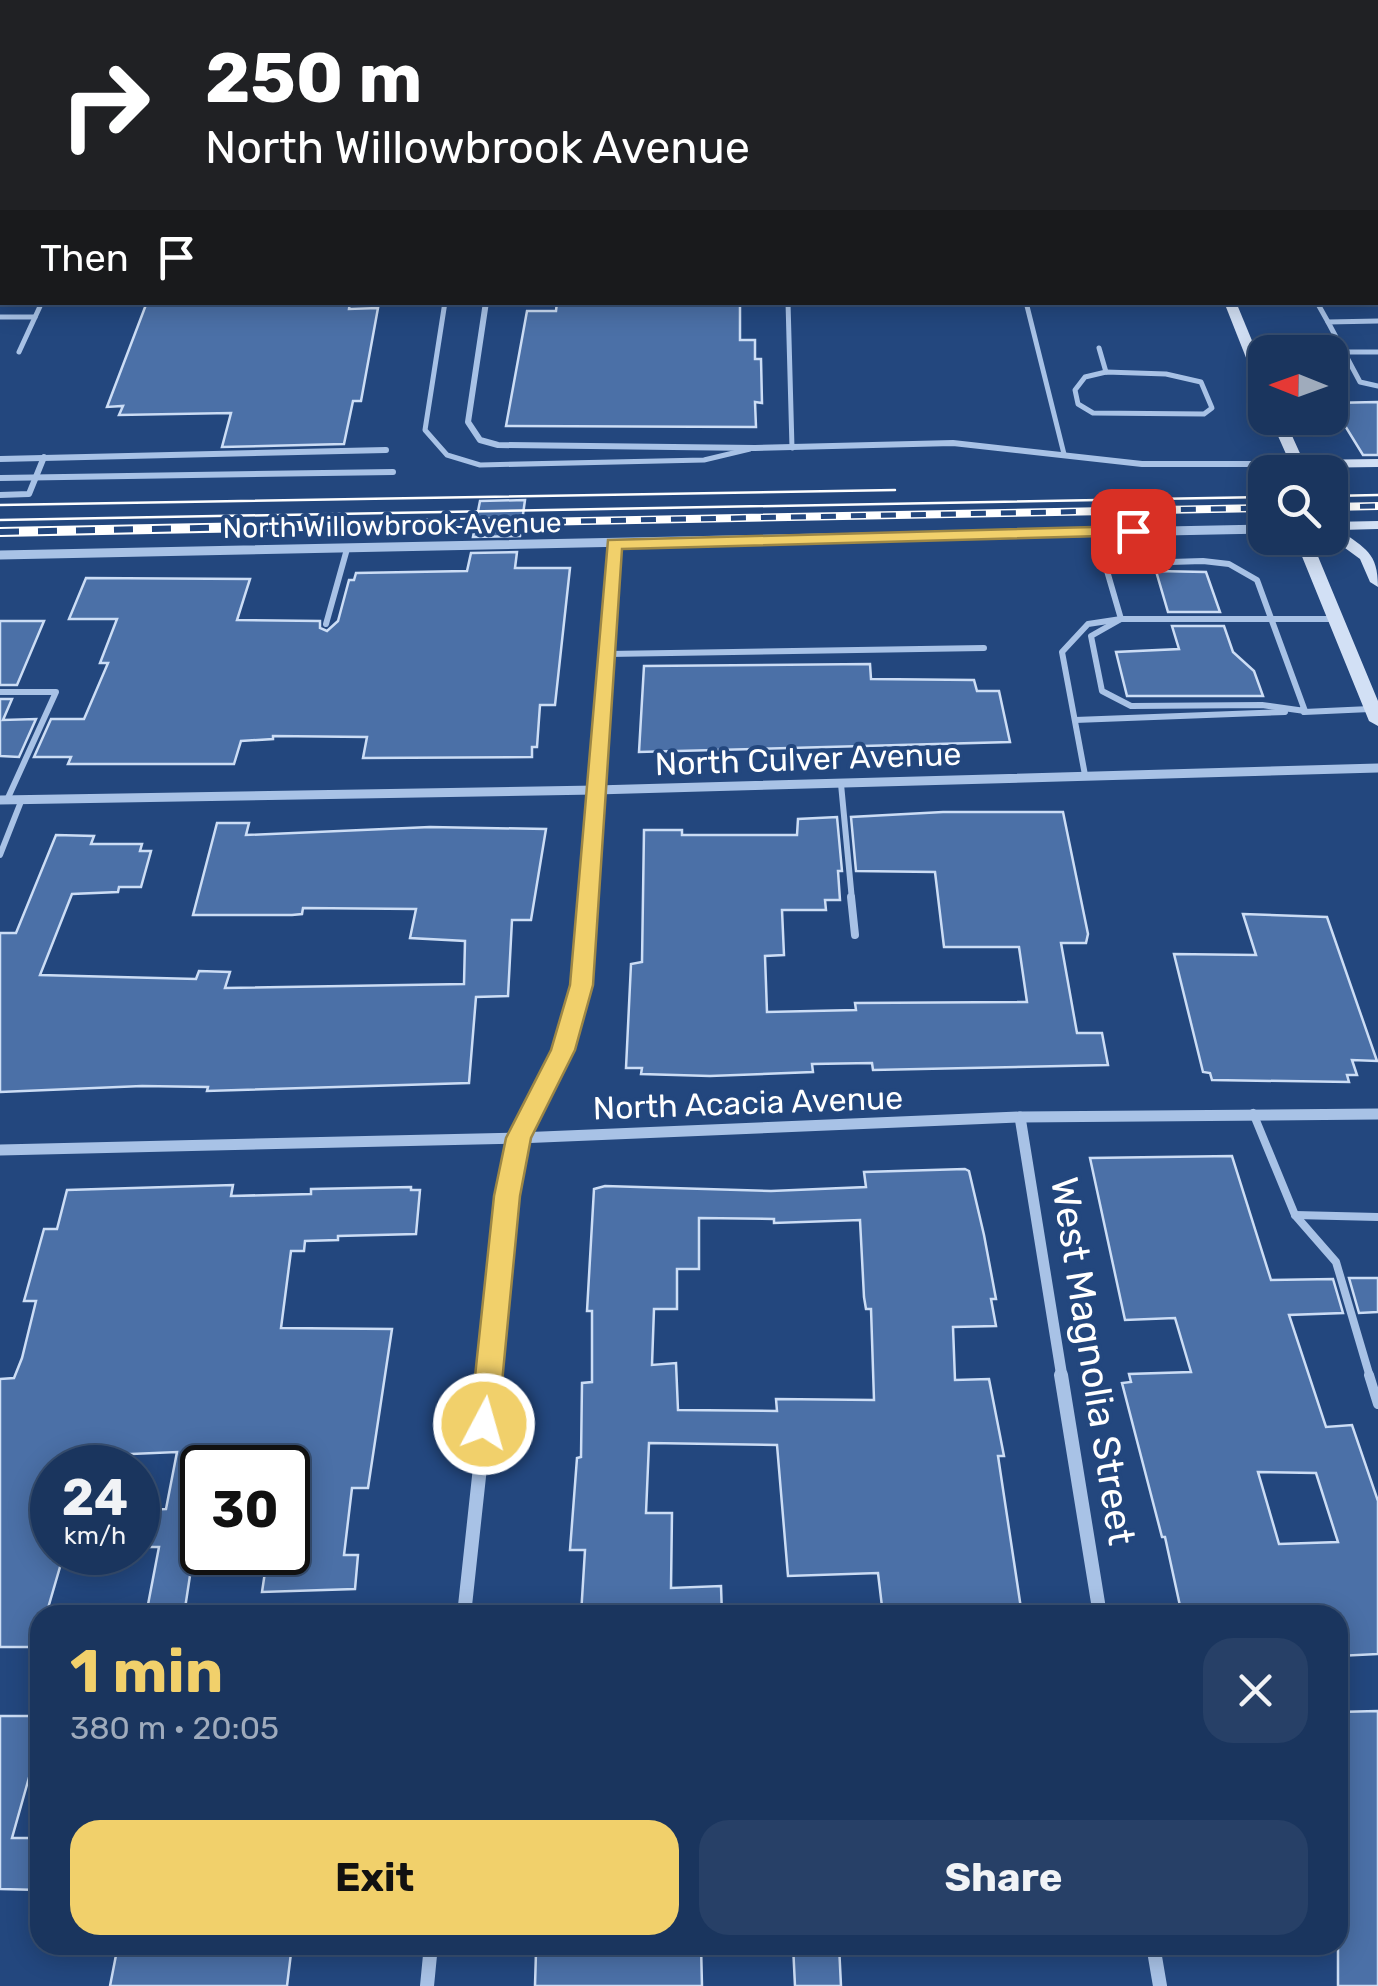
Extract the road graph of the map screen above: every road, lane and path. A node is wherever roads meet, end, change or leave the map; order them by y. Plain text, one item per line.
1 (41, 305) edge
2 (445, 305) edge
3 (486, 305) edge
4 (788, 305) edge
5 (1027, 305) edge
6 (1231, 305) edge
7 (1321, 305) edge
8 (0, 317) edge
9 (36, 317) junction
10 (1378, 321) edge
11 (1328, 322) junction
12 (1335, 335) edge
13 (1248, 346) edge
14 (1099, 348) dead end
15 (19, 352) dead end
16 (1348, 352) edge
17 (1378, 352) edge
18 (1348, 360) edge
19 (1106, 372) junction
20 (1378, 386) edge
21 (754, 448) junction
22 (792, 448) junction
23 (386, 450) dead end
24 (1064, 454) junction
25 (0, 458) edge
26 (44, 458) junction
27 (1378, 463) edge
28 (1348, 465) edge
29 (1248, 467) edge
30 (393, 472) dead end
31 (0, 478) edge
32 (36, 478) junction
33 (0, 495) edge
34 (1378, 526) edge
35 (1348, 527) edge
36 (1248, 528) edge
37 (1096, 532) junction
38 (1348, 542) edge
39 (614, 544) junction
40 (347, 549) junction
41 (1309, 555) edge
42 (0, 556) edge
43 (1104, 564) junction
44 (1378, 582) edge
45 (1336, 618) junction
46 (1121, 619) junction
47 (1271, 619) junction
48 (326, 624) dead end
49 (984, 648) dead end
50 (608, 654) junction
51 (0, 692) edge
52 (1306, 712) junction
53 (1375, 715) edge
54 (1075, 720) junction
55 (1378, 768) edge
56 (1084, 775) junction
57 (841, 784) junction
58 (596, 790) junction
59 (22, 799) junction
60 (3, 800) edge
61 (0, 856) edge
62 (855, 935) dead end
63 (1253, 1113) junction
64 (1378, 1114) edge
65 (1020, 1117) junction
66 (518, 1138) junction
67 (0, 1150) edge
68 (1295, 1215) junction
69 (1378, 1218) edge
70 (1378, 1404) edge
71 (465, 1605) edge
72 (1098, 1605) edge
73 (430, 1955) edge
74 (1155, 1955) edge
75 (427, 1986) edge
76 (1160, 1986) edge

1 - 9 lane
2 - 21 lane
3 - 21 street
4 - 22 lane
5 - 24 lane
6 - 13 main road
7 - 11 lane
8 - 9 lane
9 - 15 lane
10 - 11 lane
11 - 12 lane
14 - 19 lane
16 - 17 lane
18 - 20 lane
19 - 19 lane
21 - 22 street
22 - 24 street
23 - 26 street
24 - 29 street
25 - 26 street
26 - 32 street
27 - 28 main road
30 - 32 street
31 - 32 street
32 - 33 street
34 - 35 main road
36 - 37 street, North Willowbrook Avenue
37 - 39 street, North Willowbrook Avenue
37 - 43 lane
38 - 44 main road
39 - 40 street, North Willowbrook Avenue
39 - 50 street
40 - 42 street, North Willowbrook Avenue
40 - 48 lane
41 - 45 main road
43 - 46 lane
43 - 47 lane
45 - 47 lane
45 - 53 main road
46 - 47 lane
46 - 52 lane
46 - 54 lane
47 - 52 lane
49 - 50 lane
50 - 58 street
51 - 60 lane
52 - 53 lane
52 - 54 lane
54 - 56 lane
55 - 56 street, North Culver Avenue
56 - 57 street, North Culver Avenue
57 - 58 street, North Culver Avenue
57 - 62 lane
58 - 59 street, North Culver Avenue
58 - 66 street
59 - 60 street, North Culver Avenue
59 - 61 lane
63 - 64 street, North Acacia Avenue
63 - 65 street, North Acacia Avenue
63 - 68 lane
65 - 66 street, North Acacia Avenue
65 - 72 street, West Magnolia Street
66 - 67 street, North Acacia Avenue
66 - 71 street
68 - 69 lane
68 - 70 lane
73 - 75 street
74 - 76 street

